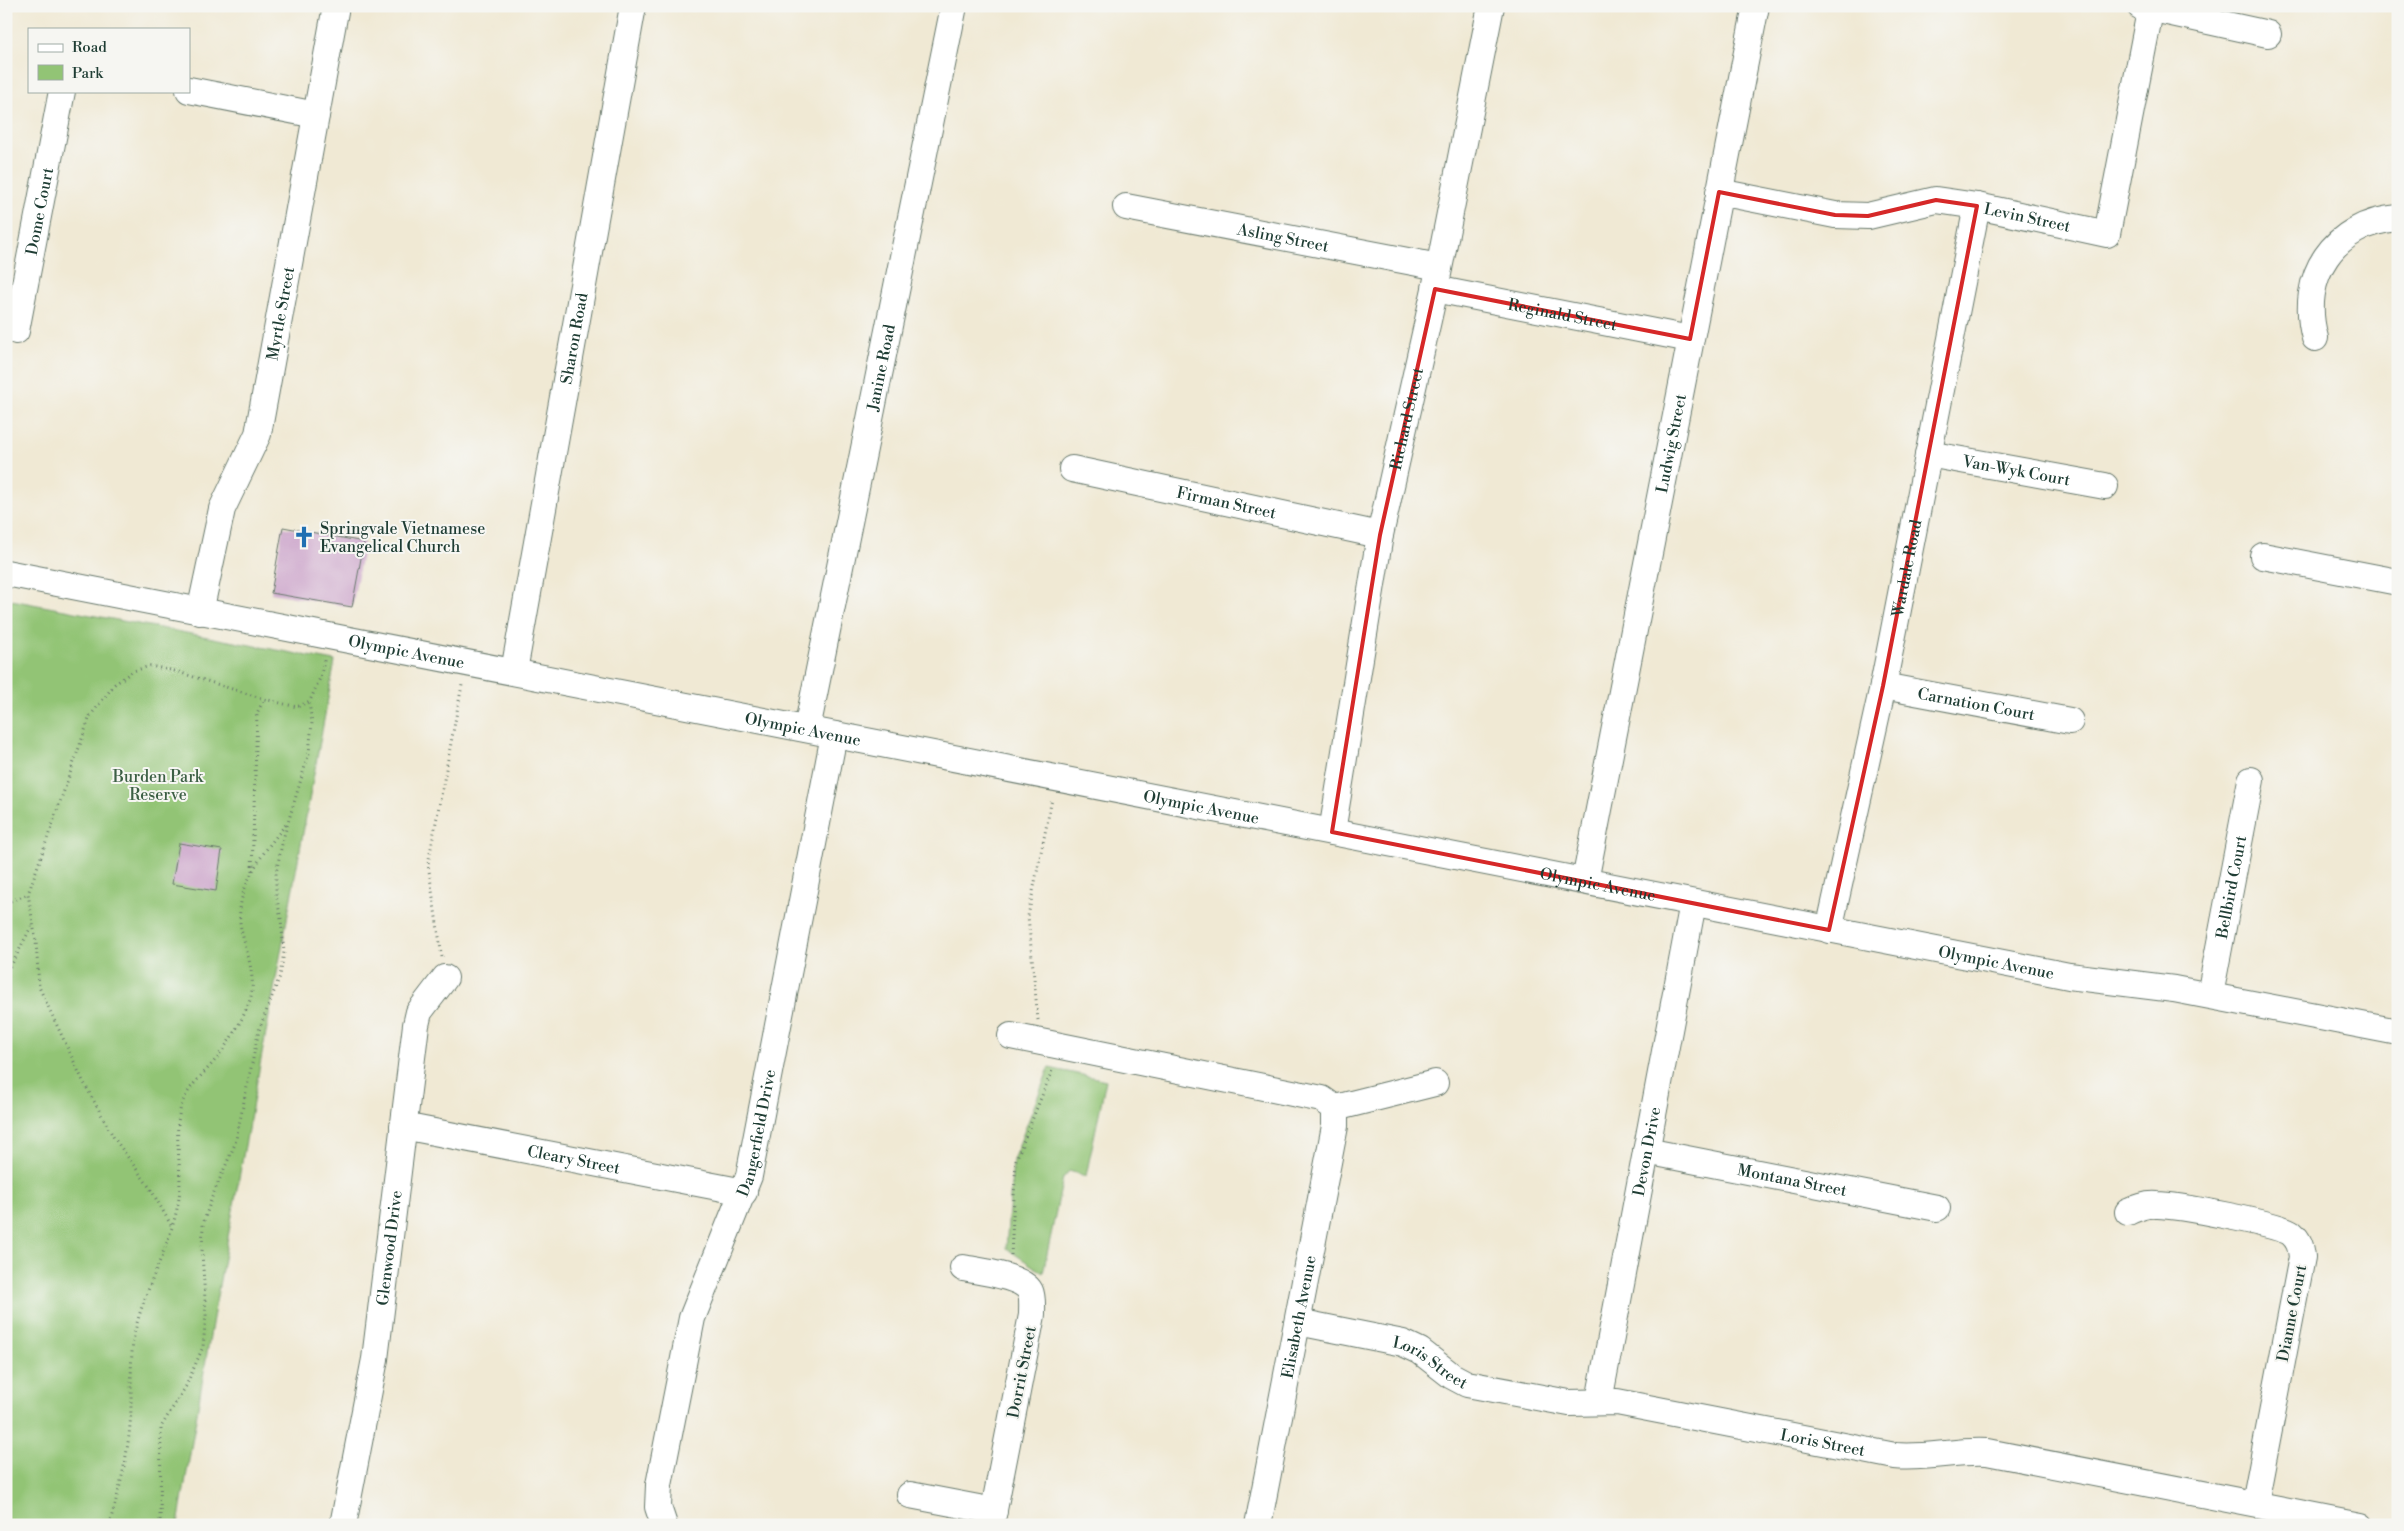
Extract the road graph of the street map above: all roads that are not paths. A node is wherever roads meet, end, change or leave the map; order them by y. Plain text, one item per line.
1 (336, 6) edge
2 (633, 6) edge
3 (954, 6) edge
4 (1491, 6) edge
5 (1756, 6) edge
6 (2147, 7) edge
7 (2268, 34) dead end
8 (190, 90) edge
9 (62, 92) edge
10 (316, 115) junction
11 (1719, 192) junction
12 (1977, 206) junction
13 (1126, 207) dead end
14 (2398, 218) edge
15 (1437, 278) junction
16 (16, 331) dead end
17 (2315, 338) dead end
18 (1690, 339) junction
19 (1928, 454) junction
20 (1072, 469) dead end
21 (2104, 486) dead end
22 (1380, 535) junction
23 (2263, 556) dead end
24 (6, 574) edge
25 (2398, 582) edge
26 (200, 612) junction
27 (514, 671) junction
28 (1883, 686) junction
29 (2070, 721) dead end
30 (807, 729) junction
31 (834, 735) junction
32 (2251, 780) dead end
33 (1332, 832) junction
34 (1585, 881) junction
35 (1693, 903) junction
36 (1829, 930) junction
37 (445, 978) road end
38 (2210, 995) junction
39 (2398, 1032) edge
40 (1011, 1036) dead end
41 (1435, 1083) dead end
42 (1335, 1108) junction
43 (403, 1126) junction
44 (1646, 1151) junction
45 (744, 1192) junction
46 (1938, 1208) dead end
47 (2128, 1212) dead end
48 (963, 1268) dead end
49 (1298, 1322) junction
50 (1599, 1401) junction
51 (910, 1495) dead end
52 (2254, 1503) junction
53 (993, 1518) edge
54 (343, 1525) edge
55 (664, 1525) edge
56 (1258, 1525) edge
57 (2360, 1525) edge

1 - 10 street, Myrtle Street
2 - 27 street, Sharon Road
3 - 30 street, Janine Road
4 - 15 street, Richard Street
5 - 11 street, Ludwig Street
6 - 7 street
6 - 12 street, Levin Street
8 - 10 street
9 - 16 street, Dome Court
10 - 26 street, Myrtle Street
11 - 12 street, Levin Street
11 - 18 street, Ludwig Street
12 - 19 street, Wardale Road
13 - 15 street, Asling Street
14 - 17 street
15 - 18 street, Reginald Street
15 - 22 street, Richard Street
18 - 34 street, Ludwig Street
19 - 21 street, Van-Wyk Court
19 - 28 street, Wardale Road
20 - 22 street, Firman Street
22 - 33 street, Richard Street
23 - 25 street
24 - 26 street, Olympic Avenue
26 - 27 street, Olympic Avenue
27 - 30 street, Olympic Avenue
28 - 29 street, Carnation Court
28 - 36 street, Wardale Road
30 - 31 street, Olympic Avenue
31 - 33 street, Olympic Avenue
31 - 45 street, Dangerfield Drive
32 - 38 street, Bellbird Court
33 - 34 street, Olympic Avenue
34 - 35 street, Olympic Avenue
35 - 36 street, Olympic Avenue
35 - 44 street, Devon Drive
36 - 38 street, Olympic Avenue
37 - 43 street, Glenwood Drive
38 - 39 street, Olympic Avenue
40 - 42 street
41 - 42 street
42 - 49 street, Elisabeth Avenue
43 - 45 street, Cleary Street
43 - 54 street, Glenwood Drive
44 - 46 street, Montana Street
44 - 50 street, Devon Drive
45 - 55 street, Dangerfield Drive
47 - 52 street, Dianne Court
48 - 53 street, Dorrit Street
49 - 50 street, Loris Street
49 - 56 street, Elisabeth Avenue
50 - 52 street, Loris Street
51 - 53 street
52 - 57 street, Loris Street

